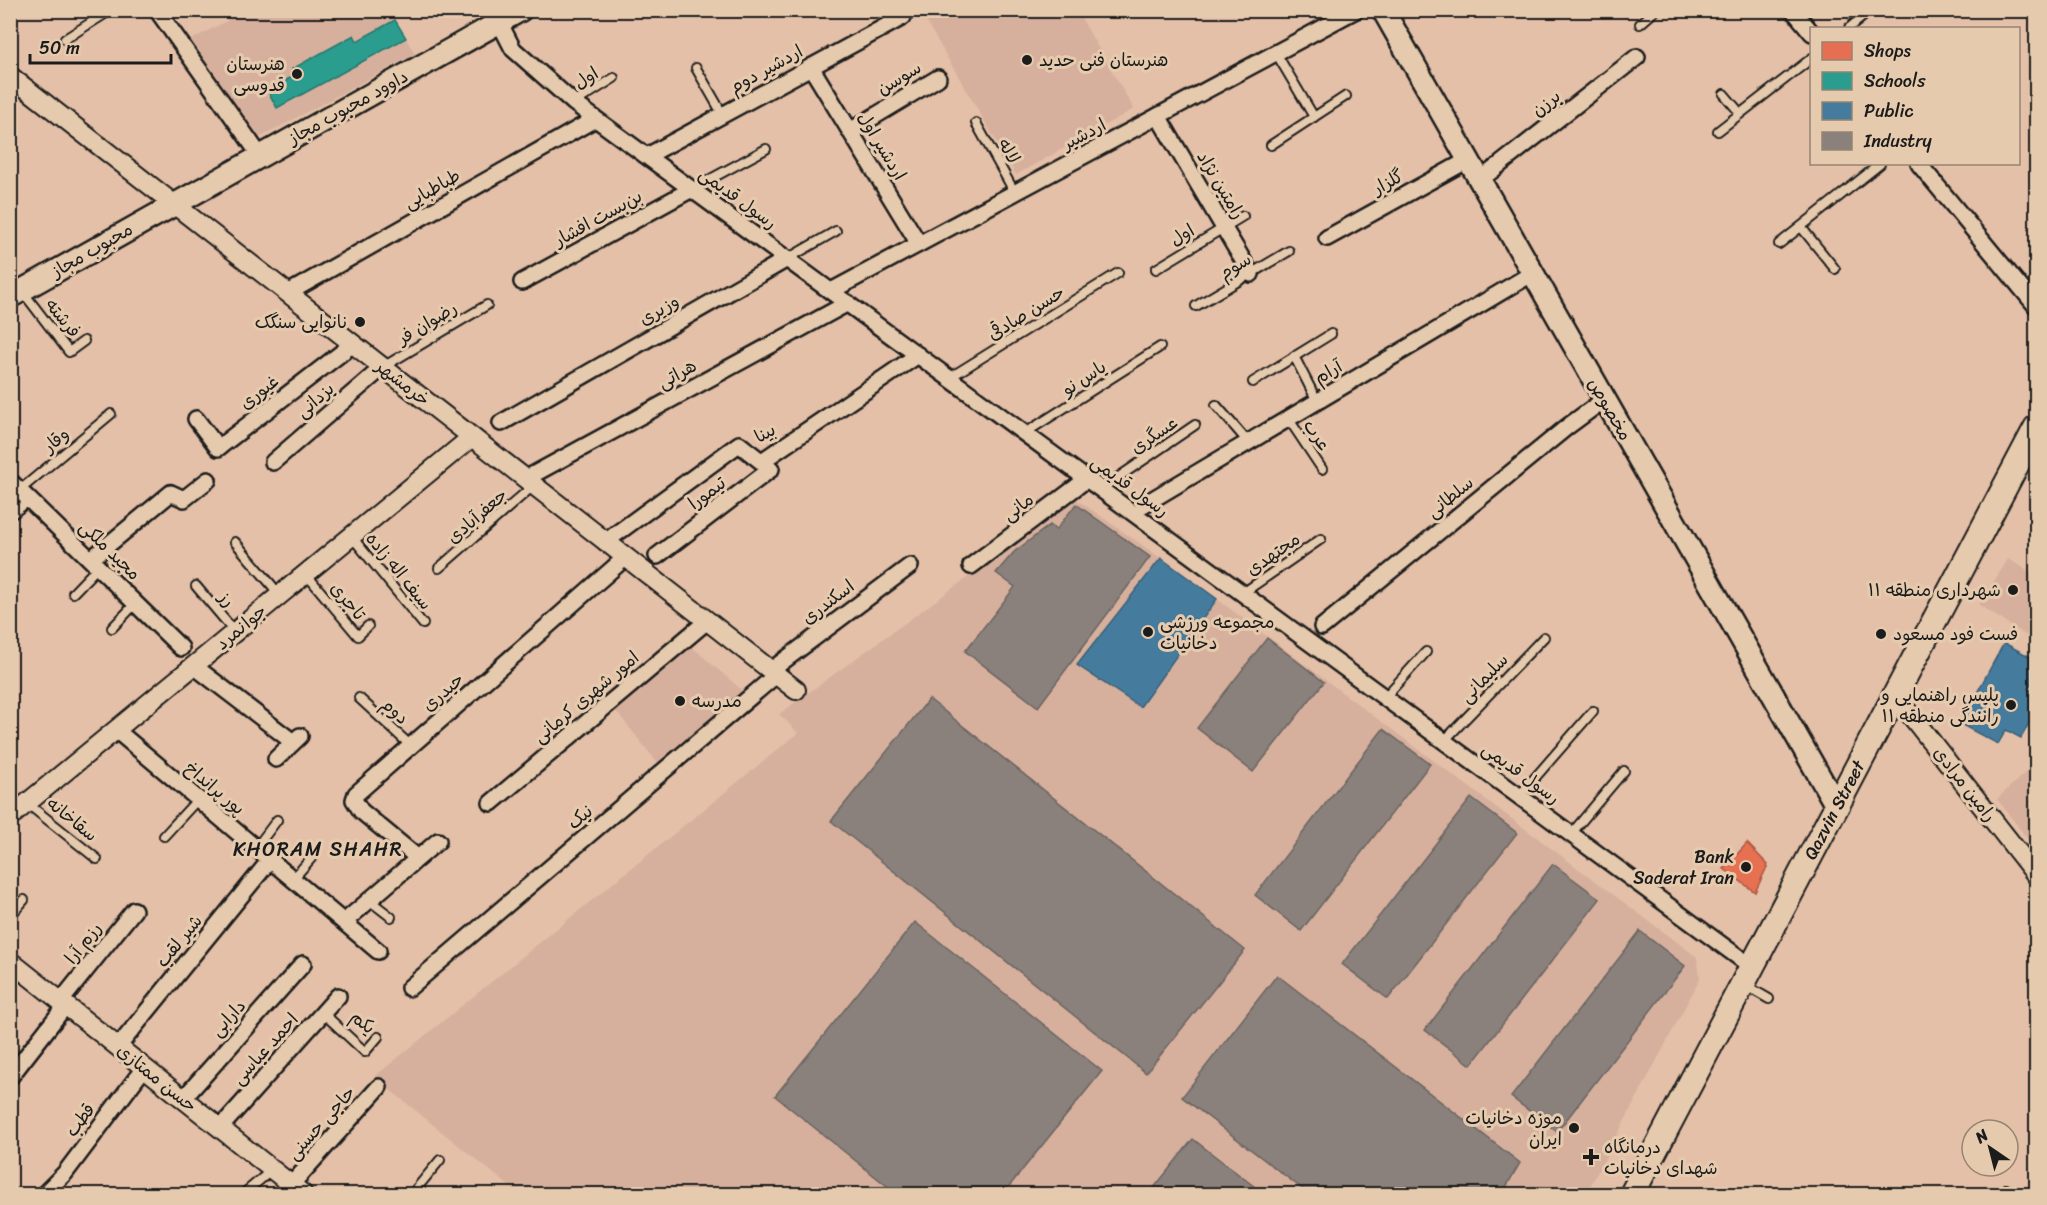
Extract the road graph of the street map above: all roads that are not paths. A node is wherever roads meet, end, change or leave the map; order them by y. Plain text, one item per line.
1 (111, 10) edge
2 (157, 10) edge
3 (521, 10) edge
4 (1356, 10) edge
5 (1383, 10) edge
6 (1656, 10) edge
7 (1793, 10) edge
8 (1871, 10) edge
9 (497, 16) edge
10 (903, 17) dead end
11 (1640, 24) dead end
12 (1850, 27) edge
13 (1810, 31) edge
14 (65, 39) dead end
15 (1276, 53) junction
16 (1637, 57) dead end
17 (1810, 60) edge
18 (811, 67) junction
19 (696, 68) dead end
20 (614, 78) dead end
21 (938, 78) dead end
22 (12, 79) edge
23 (1724, 94) dead end
24 (1346, 96) dead end
25 (574, 103) junction
26 (1740, 113) junction
27 (723, 115) junction
28 (1158, 116) junction
29 (1314, 117) junction
30 (596, 118) junction
31 (976, 123) dead end
32 (850, 130) junction
33 (1718, 130) dead end
34 (1271, 145) dead end
35 (766, 149) dead end
36 (647, 156) junction
37 (261, 157) junction
38 (1468, 160) junction
39 (1879, 165) edge
40 (1920, 165) edge
41 (1480, 180) junction
42 (692, 189) junction
43 (1015, 193) junction
44 (174, 204) junction
45 (1243, 216) dead end
46 (1224, 228) junction
47 (1801, 228) junction
48 (836, 231) dead end
49 (1327, 238) dead end
50 (919, 244) junction
51 (1779, 244) dead end
52 (1289, 251) dead end
53 (787, 259) junction
54 (1156, 268) dead end
55 (1835, 269) dead end
56 (1118, 273) dead end
57 (1533, 273) junction
58 (1251, 274) junction
59 (522, 282) dead end
60 (831, 291) junction
61 (288, 293) junction
62 (16, 294) edge
63 (848, 303) junction
64 (487, 305) dead end
65 (1196, 306) dead end
66 (2037, 306) edge
67 (1331, 334) dead end
68 (84, 341) dead end
69 (353, 344) junction
70 (1160, 347) dead end
71 (918, 355) junction
72 (1294, 356) junction
73 (382, 367) junction
74 (950, 378) junction
75 (1252, 382) dead end
76 (1605, 399) junction
77 (1317, 401) junction
78 (1216, 405) dead end
79 (111, 414) dead end
80 (1288, 418) junction
81 (196, 419) dead end
82 (501, 423) dead end
83 (1195, 425) dead end
84 (2037, 428) edge
85 (1025, 433) junction
86 (472, 437) junction
87 (1248, 442) junction
88 (762, 461) junction
89 (273, 462) dead end
90 (1322, 469) dead end
91 (1088, 479) junction
92 (208, 480) dead end
93 (530, 482) junction
94 (1101, 489) junction
95 (20, 490) edge
96 (1143, 505) dead end
97 (10, 516) edge
98 (351, 536) junction
99 (1321, 539) dead end
100 (235, 542) dead end
101 (605, 542) junction
102 (657, 556) dead end
103 (626, 557) junction
104 (94, 563) junction
105 (910, 566) dead end
106 (971, 566) dead end
107 (440, 568) dead end
108 (306, 574) junction
109 (196, 586) dead end
110 (73, 593) dead end
111 (1243, 593) junction
112 (280, 594) junction
113 (136, 603) junction
114 (706, 621) junction
115 (423, 624) dead end
116 (368, 626) dead end
117 (1322, 627) dead end
118 (112, 628) dead end
119 (235, 632) junction
120 (1544, 637) dead end
121 (182, 648) dead end
122 (1426, 652) dead end
123 (194, 666) junction
124 (773, 673) junction
125 (796, 690) dead end
126 (1894, 694) junction
127 (1385, 697) junction
128 (359, 698) dead end
129 (1593, 711) dead end
130 (116, 730) junction
131 (1444, 741) junction
132 (411, 746) junction
133 (276, 759) dead end
134 (1624, 771) dead end
135 (1519, 796) junction
136 (198, 799) junction
137 (27, 803) junction
138 (491, 803) dead end
139 (1837, 807) junction
140 (10, 817) edge
141 (277, 820) dead end
142 (1571, 834) junction
143 (164, 836) dead end
144 (438, 841) dead end
145 (256, 848) junction
146 (314, 855) dead end
147 (418, 858) junction
148 (97, 859) dead end
149 (270, 860) junction
150 (2037, 875) edge
151 (293, 879) junction
152 (24, 900) dead end
153 (369, 900) junction
154 (134, 910) dead end
155 (10, 916) edge
156 (391, 917) dead end
157 (344, 922) junction
158 (378, 951) dead end
159 (10, 961) edge
160 (303, 964) dead end
161 (1748, 975) junction
162 (409, 988) dead end
163 (338, 996) dead end
164 (1770, 999) dead end
165 (64, 1003) junction
166 (323, 1013) junction
167 (378, 1037) dead end
168 (118, 1047) junction
169 (144, 1068) junction
170 (10, 1077) edge
171 (379, 1087) dead end
172 (183, 1099) junction
173 (220, 1128) junction
174 (440, 1160) dead end
175 (272, 1170) junction
176 (297, 1190) edge
177 (1639, 1190) edge
178 (44, 1194) edge
179 (243, 1194) edge
180 (412, 1194) edge

1 - 14 lane
2 - 37 street
3 - 9 main road, داوود محبوب مجاز
4 - 15 street, اردشیر
5 - 38 main road, مخصوص
6 - 11 lane
7 - 13 street
8 - 12 lane
9 - 25 street, رسول قدیمی
9 - 37 main road, داوود محبوب مجاز
10 - 18 street, اردشیر دوم
15 - 28 street, اردشیر
15 - 29 lane
16 - 41 street, برزن
17 - 26 lane
18 - 27 street, اردشیر دوم
18 - 32 street, اردشیر اول
19 - 27 lane
20 - 25 lane, اول
21 - 32 street, سوسن
22 - 44 street, خرمشهر
23 - 26 lane
24 - 29 lane
25 - 30 street, رسول قدیمی
26 - 33 lane
27 - 36 street, اردشیر دوم
28 - 43 street, اردشیر
28 - 46 street, رامتین نژاد
29 - 34 lane
30 - 36 street, رسول قدیمی
30 - 61 street, طباطبایی
31 - 43 lane, لاله
32 - 50 street, اردشیر اول
35 - 42 lane
36 - 42 street, رسول قدیمی
37 - 44 main road, داوود محبوب مجاز
38 - 41 main road, مخصوص
38 - 49 street, گلزار
39 - 47 lane
40 - 66 street
41 - 57 main road, مخصوص
42 - 53 street, رسول قدیمی
42 - 59 street, بن‌بست افشار
43 - 50 street, اردشیر
44 - 61 street, خرمشهر
44 - 62 main road, محبوب مجاز
45 - 46 lane
46 - 54 lane, اول
46 - 58 street, رامتین نژاد
47 - 51 lane
47 - 55 lane
48 - 53 lane, وزیری
50 - 60 street, اردشیر
52 - 58 lane, سوم
53 - 60 street, رسول قدیمی
53 - 82 street, وزیری
56 - 74 lane, حسن صادقی
57 - 76 main road, مخصوص
57 - 77 street, آرام
58 - 65 lane, سوم
60 - 63 street, رسول قدیمی
61 - 69 street, خرمشهر
62 - 68 lane, فرشته
63 - 71 street, رسول قدیمی
63 - 93 street, هراتی
64 - 73 lane, رضوان فر
67 - 72 lane
69 - 73 street, خرمشهر
69 - 81 street, غیوری
70 - 85 lane, یاس نو
71 - 74 street, رسول قدیمی
71 - 88 street, بینا
72 - 75 lane
72 - 77 lane
73 - 86 street, خرمشهر
73 - 89 street, یزدانی
74 - 85 street, رسول قدیمی
76 - 117 street, سلطانی
76 - 139 main road, مخصوص
77 - 80 street, آرام
78 - 87 lane
79 - 95 lane, وقار
80 - 87 street, آرام
80 - 90 lane, عرب
83 - 94 lane, عسگری
84 - 126 main road, Qazvin Street
85 - 91 street, رسول قدیمی
86 - 93 street, خرمشهر
86 - 98 street, جوانمرد
87 - 96 street, آرام
88 - 101 street, بینا
88 - 102 street, تیمورا
91 - 94 street, رسول قدیمی
91 - 106 street, مانی
92 - 104 street
93 - 101 street, خرمشهر
93 - 107 lane, جعفرآبادی
94 - 111 street, رسول قدیمی
95 - 97 lane, وقار
95 - 104 street, مجید ملکی
98 - 108 street, جوانمرد
98 - 115 lane, سیف اله زاده
99 - 111 lane, مجتهدی
100 - 112 lane
101 - 103 street, خرمشهر
103 - 114 street, خرمشهر
103 - 132 street, حیدری
104 - 110 lane
104 - 113 street, مجید ملکی
105 - 124 street, اسکندری
108 - 112 street, جوانمرد
108 - 116 lane, تاجری
109 - 119 lane, رز
111 - 127 street, رسول قدیمی
112 - 119 street, جوانمرد
113 - 118 lane
113 - 121 street, مجید ملکی
114 - 124 street, خرمشهر
114 - 138 street, امور شهری کرمانی
119 - 123 street, جوانمرد
120 - 131 lane, سلیمانی
122 - 127 lane
123 - 130 street, جوانمرد
123 - 133 street
124 - 125 street, خرمشهر
124 - 162 street, نیک
126 - 139 main road, Qazvin Street
126 - 150 street, رامین مرادی
127 - 131 street, رسول قدیمی
128 - 132 lane, دوم
129 - 135 lane
130 - 136 street, پور پرانداخ
130 - 137 street, جوانمرد
131 - 135 street, رسول قدیمی
132 - 147 street, حیدری
134 - 142 lane
135 - 142 street, رسول قدیمی
136 - 143 lane
136 - 145 street, پور پرانداخ
137 - 140 street, جوانمرد
137 - 148 lane, سقاخانه
139 - 161 main road, Qazvin Street
141 - 145 lane
142 - 161 street, رسول قدیمی
144 - 147 street
145 - 149 street, پور پرانداخ
146 - 151 lane
147 - 153 street
149 - 151 street, پور پرانداخ
149 - 168 street, شیر لقب
151 - 157 street, پور پرانداخ
152 - 155 lane
153 - 156 lane
153 - 157 street
154 - 165 street, رزم آرا
157 - 158 street, پور پرانداخ
159 - 165 street, حسن ممتازی
160 - 172 street, دارابی
161 - 164 lane
161 - 177 main road, Qazvin Street
163 - 166 street, احمد عباسی
165 - 168 street, حسن ممتازی
165 - 170 street, رزم آرا
166 - 167 lane, یکم
166 - 173 street, احمد عباسی
168 - 169 street, حسن ممتازی
169 - 172 street, حسن ممتازی
169 - 178 street, قطب
171 - 176 street, حاجی حسنی
172 - 173 street, حسن ممتازی
173 - 175 street, حسن ممتازی
174 - 180 lane
175 - 176 street, حسن ممتازی
175 - 179 lane

